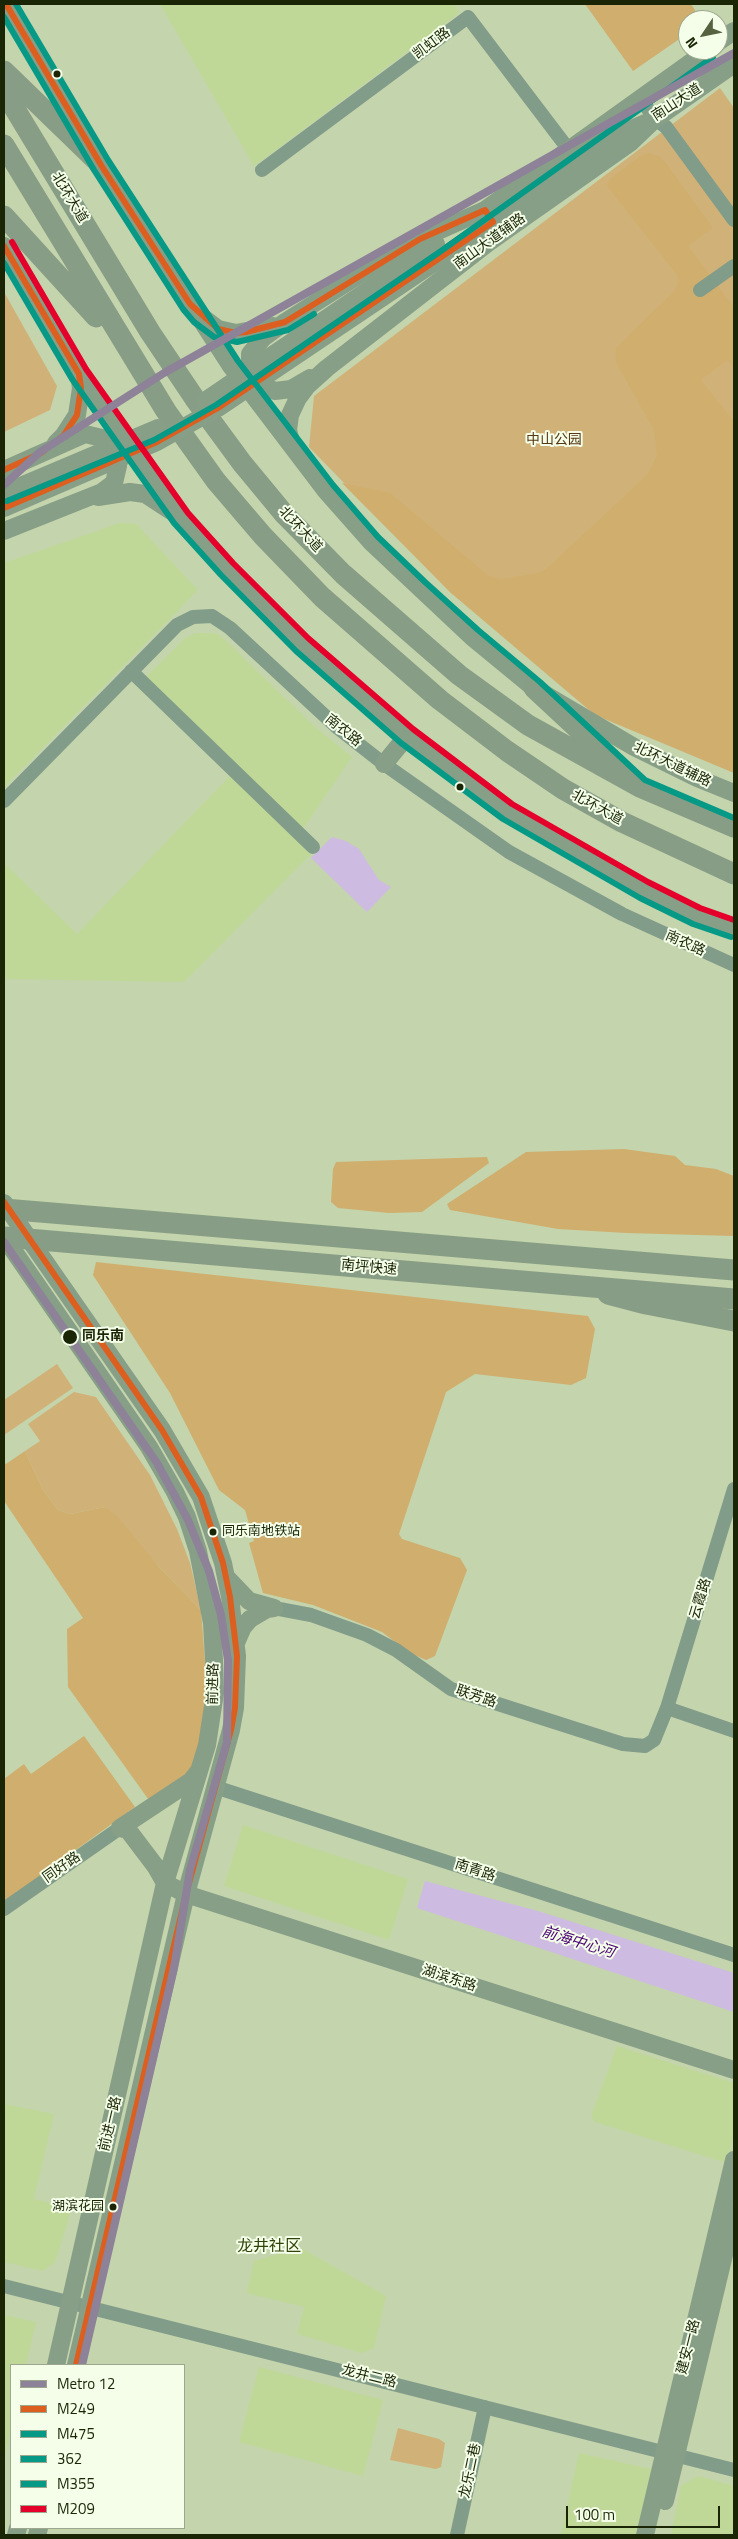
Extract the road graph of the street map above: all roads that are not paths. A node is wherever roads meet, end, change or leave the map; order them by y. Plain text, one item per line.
1 (6, 4) edge
2 (694, 60) edge
3 (734, 64) edge
4 (4, 71) edge
5 (4, 91) edge
6 (641, 99) junction
7 (655, 119) junction
8 (4, 145) edge
9 (569, 150) junction
10 (101, 165) junction
11 (262, 170) dead end
12 (4, 216) edge
13 (489, 216) junction
14 (734, 220) edge
15 (4, 246) edge
16 (440, 250) junction
17 (734, 266) edge
18 (700, 290) dead end
19 (190, 304) junction
20 (286, 322) junction
21 (129, 352) junction
22 (327, 368) junction
23 (79, 374) junction
24 (292, 449) junction
25 (41, 452) junction
26 (4, 470) edge
27 (4, 494) edge
28 (78, 502) junction
29 (4, 508) edge
30 (181, 518) junction
31 (4, 531) edge
32 (131, 671) junction
33 (534, 688) junction
34 (407, 736) junction
35 (384, 764) junction
36 (640, 787) junction
37 (734, 793) edge
38 (4, 801) edge
39 (734, 827) edge
40 (312, 847) dead end
41 (734, 874) edge
42 (734, 929) edge
43 (734, 965) edge
44 (4, 1202) edge
45 (4, 1209) edge
46 (4, 1237) edge
47 (105, 1243) dead end
48 (734, 1270) edge
49 (577, 1285) junction
50 (734, 1293) edge
51 (734, 1299) edge
52 (734, 1321) edge
53 (734, 1490) edge
54 (226, 1576) junction
55 (274, 1608) junction
56 (236, 1643) junction
57 (214, 1664) junction
58 (237, 1664) junction
59 (214, 1696) junction
60 (236, 1698) junction
61 (668, 1708) junction
62 (734, 1731) edge
63 (199, 1769) junction
64 (215, 1787) junction
65 (120, 1828) junction
66 (165, 1883) junction
67 (186, 1894) junction
68 (4, 1909) edge
69 (734, 1955) edge
70 (734, 2070) edge
71 (734, 2160) edge
72 (734, 2213) edge
73 (4, 2286) edge
74 (70, 2303) junction
75 (90, 2308) junction
76 (56, 2364) edge
77 (76, 2364) edge
78 (485, 2407) junction
79 (670, 2454) junction
80 (734, 2470) edge
81 (457, 2535) edge
82 (645, 2535) edge
83 (657, 2535) edge

1 - 10 main road, 北环大道辅路
2 - 6 main road, 南山大道
3 - 7 main road, 南山大道
4 - 10 highway
5 - 36 highway, 北环大道
6 - 7 street
6 - 9 main road, 南山大道
7 - 13 main road, 南山大道
7 - 14 street
7 - 22 main road, 南山大道辅路
8 - 21 highway, 北环大道
9 - 11 street, 凯虹路
9 - 13 main road, 南山大道
10 - 19 main road, 北环大道辅路
12 - 21 highway
13 - 16 main road, 南山大道
13 - 20 main road
15 - 23 main road
16 - 27 main road, 南山大道, bridge
16 - 29 main road, 南山大道, bridge
17 - 18 street
19 - 20 main road
19 - 24 main road, 北环大道辅路
20 - 22 main road
21 - 41 highway, 北环大道
22 - 24 main road
23 - 25 main road
23 - 30 main road
24 - 33 main road, 北环大道辅路
25 - 26 main road
25 - 28 main road
28 - 30 main road
28 - 31 main road
30 - 34 main road
32 - 35 street, 南农路
32 - 38 street, 南农路
32 - 40 street
33 - 36 highway
33 - 37 main road, 北环大道辅路
34 - 35 main road
34 - 42 main road
35 - 43 street, 南农路
36 - 39 highway, 北环大道
44 - 54 main road, 前进路
45 - 48 highway, 南坪快速, bridge
46 - 49 highway, 南坪快速, bridge
46 - 57 main road, 前进路
47 - 50 street
49 - 51 highway, 南坪快速, bridge
49 - 52 highway, bridge
53 - 61 street, 云霞路
54 - 55 main road
54 - 56 main road, 前进路
55 - 56 main road
55 - 61 street, 联芳路
56 - 58 main road, 前进路
57 - 58 main road
57 - 59 main road, 前进路
58 - 60 main road, 前进路
59 - 60 main road
59 - 63 main road, 前进路
60 - 64 main road, 前进路
61 - 62 street
63 - 65 main road
63 - 66 main road, 前进路
64 - 67 main road, 前进路
64 - 69 street, 南青路
65 - 66 main road
65 - 68 street, 同好路
66 - 67 main road, 湖滨东路
66 - 74 main road, 前进一路
67 - 70 main road, 湖滨东路
67 - 75 main road, 前进一路
71 - 79 main road, 建安一路
72 - 79 main road, 建安一路
73 - 74 street, 龙井二路
74 - 75 street, 龙井二路
74 - 76 main road, 前进一路
75 - 77 main road, 前进一路
75 - 78 street, 龙井二路
78 - 79 street, 龙井二路
78 - 81 street, 龙乐二巷
79 - 80 street, 龙井二路
79 - 82 main road, 建安一路
79 - 83 main road, 建安一路

